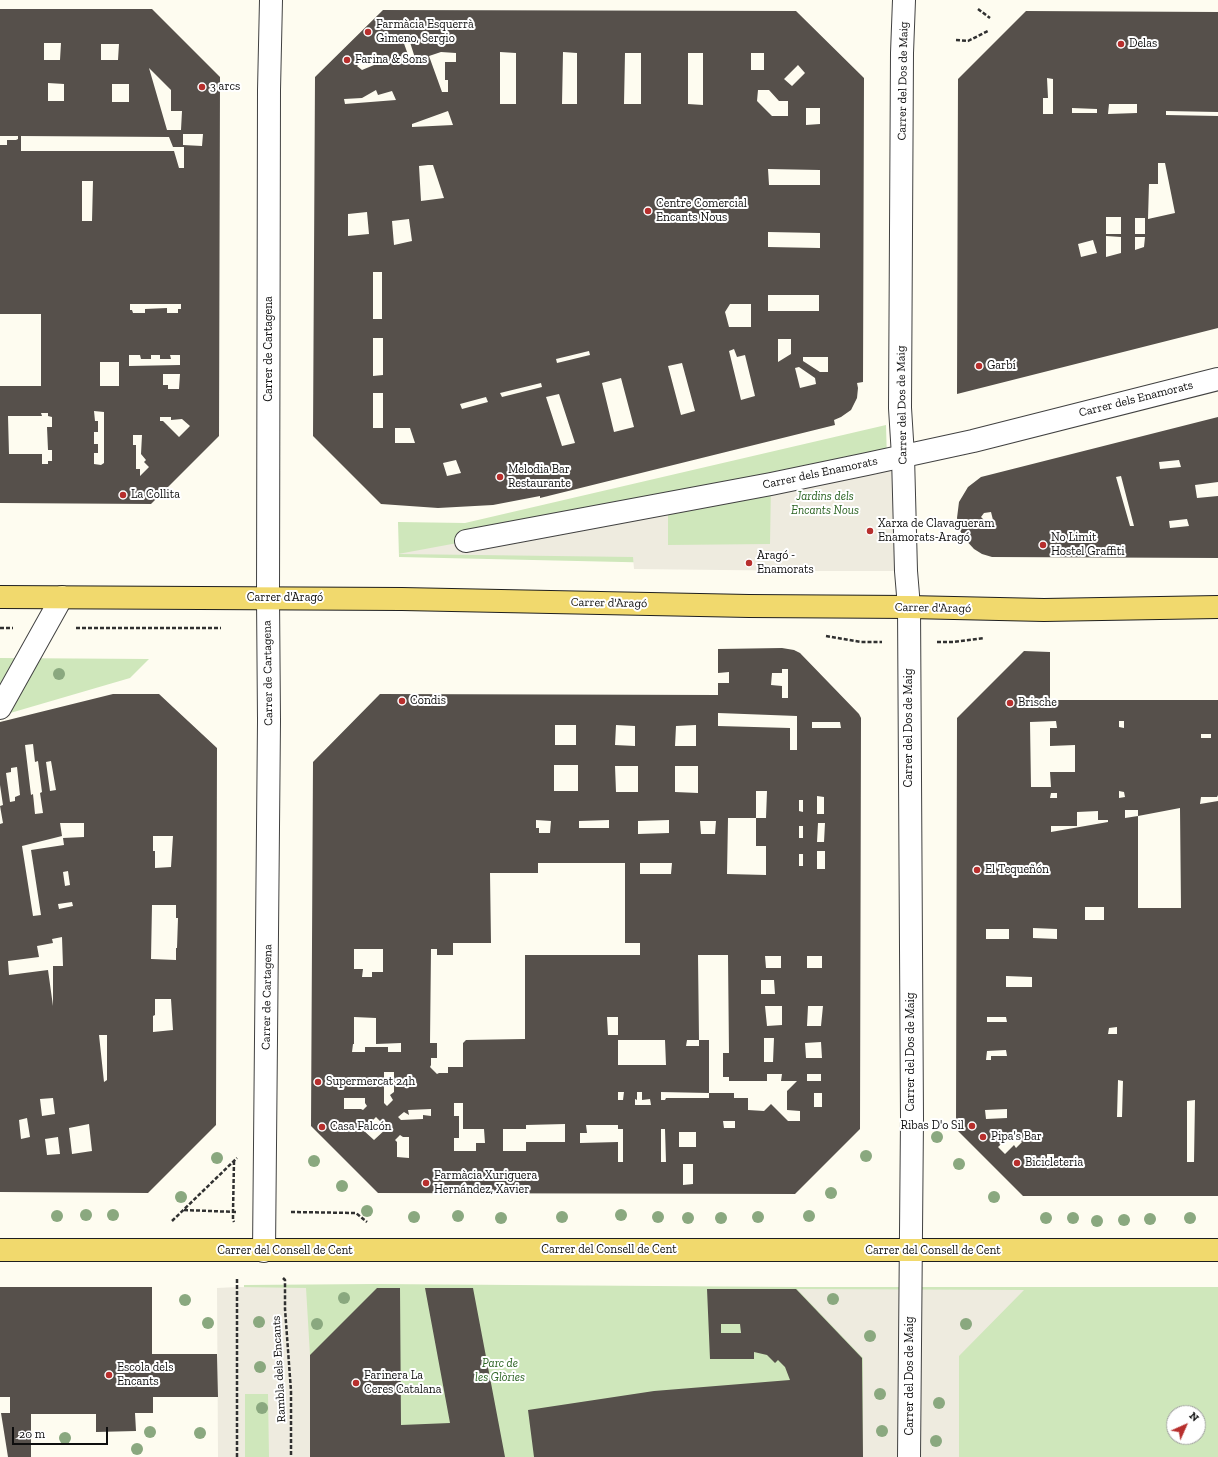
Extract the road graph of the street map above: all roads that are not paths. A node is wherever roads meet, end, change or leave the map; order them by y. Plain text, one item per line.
1 (272, 0) edge
2 (904, 0) edge
3 (1218, 379) edge
4 (903, 456) junction
5 (466, 541) dead end
6 (0, 597) edge
7 (62, 597) junction
8 (268, 598) junction
9 (909, 607) junction
10 (1218, 607) edge
11 (0, 708) edge
12 (0, 1250) edge
13 (911, 1250) junction
14 (1218, 1250) edge
15 (264, 1251) junction
16 (909, 1457) edge

1 - 8 street, Carrer de Cartagena
2 - 4 street, Carrer del Dos de Maig
3 - 4 street, Carrer dels Enamorats
4 - 5 street, Carrer dels Enamorats
4 - 9 street, Carrer del Dos de Maig
6 - 7 main road, Carrer d'Aragó
7 - 8 main road, Carrer d'Aragó
7 - 11 street
8 - 9 main road, Carrer d'Aragó
8 - 15 street, Carrer de Cartagena
9 - 10 main road, Carrer d'Aragó
9 - 13 street, Carrer del Dos de Maig
12 - 15 main road, Carrer del Consell de Cent
13 - 14 main road, Carrer del Consell de Cent
13 - 15 main road, Carrer del Consell de Cent
13 - 16 street, Carrer del Dos de Maig

